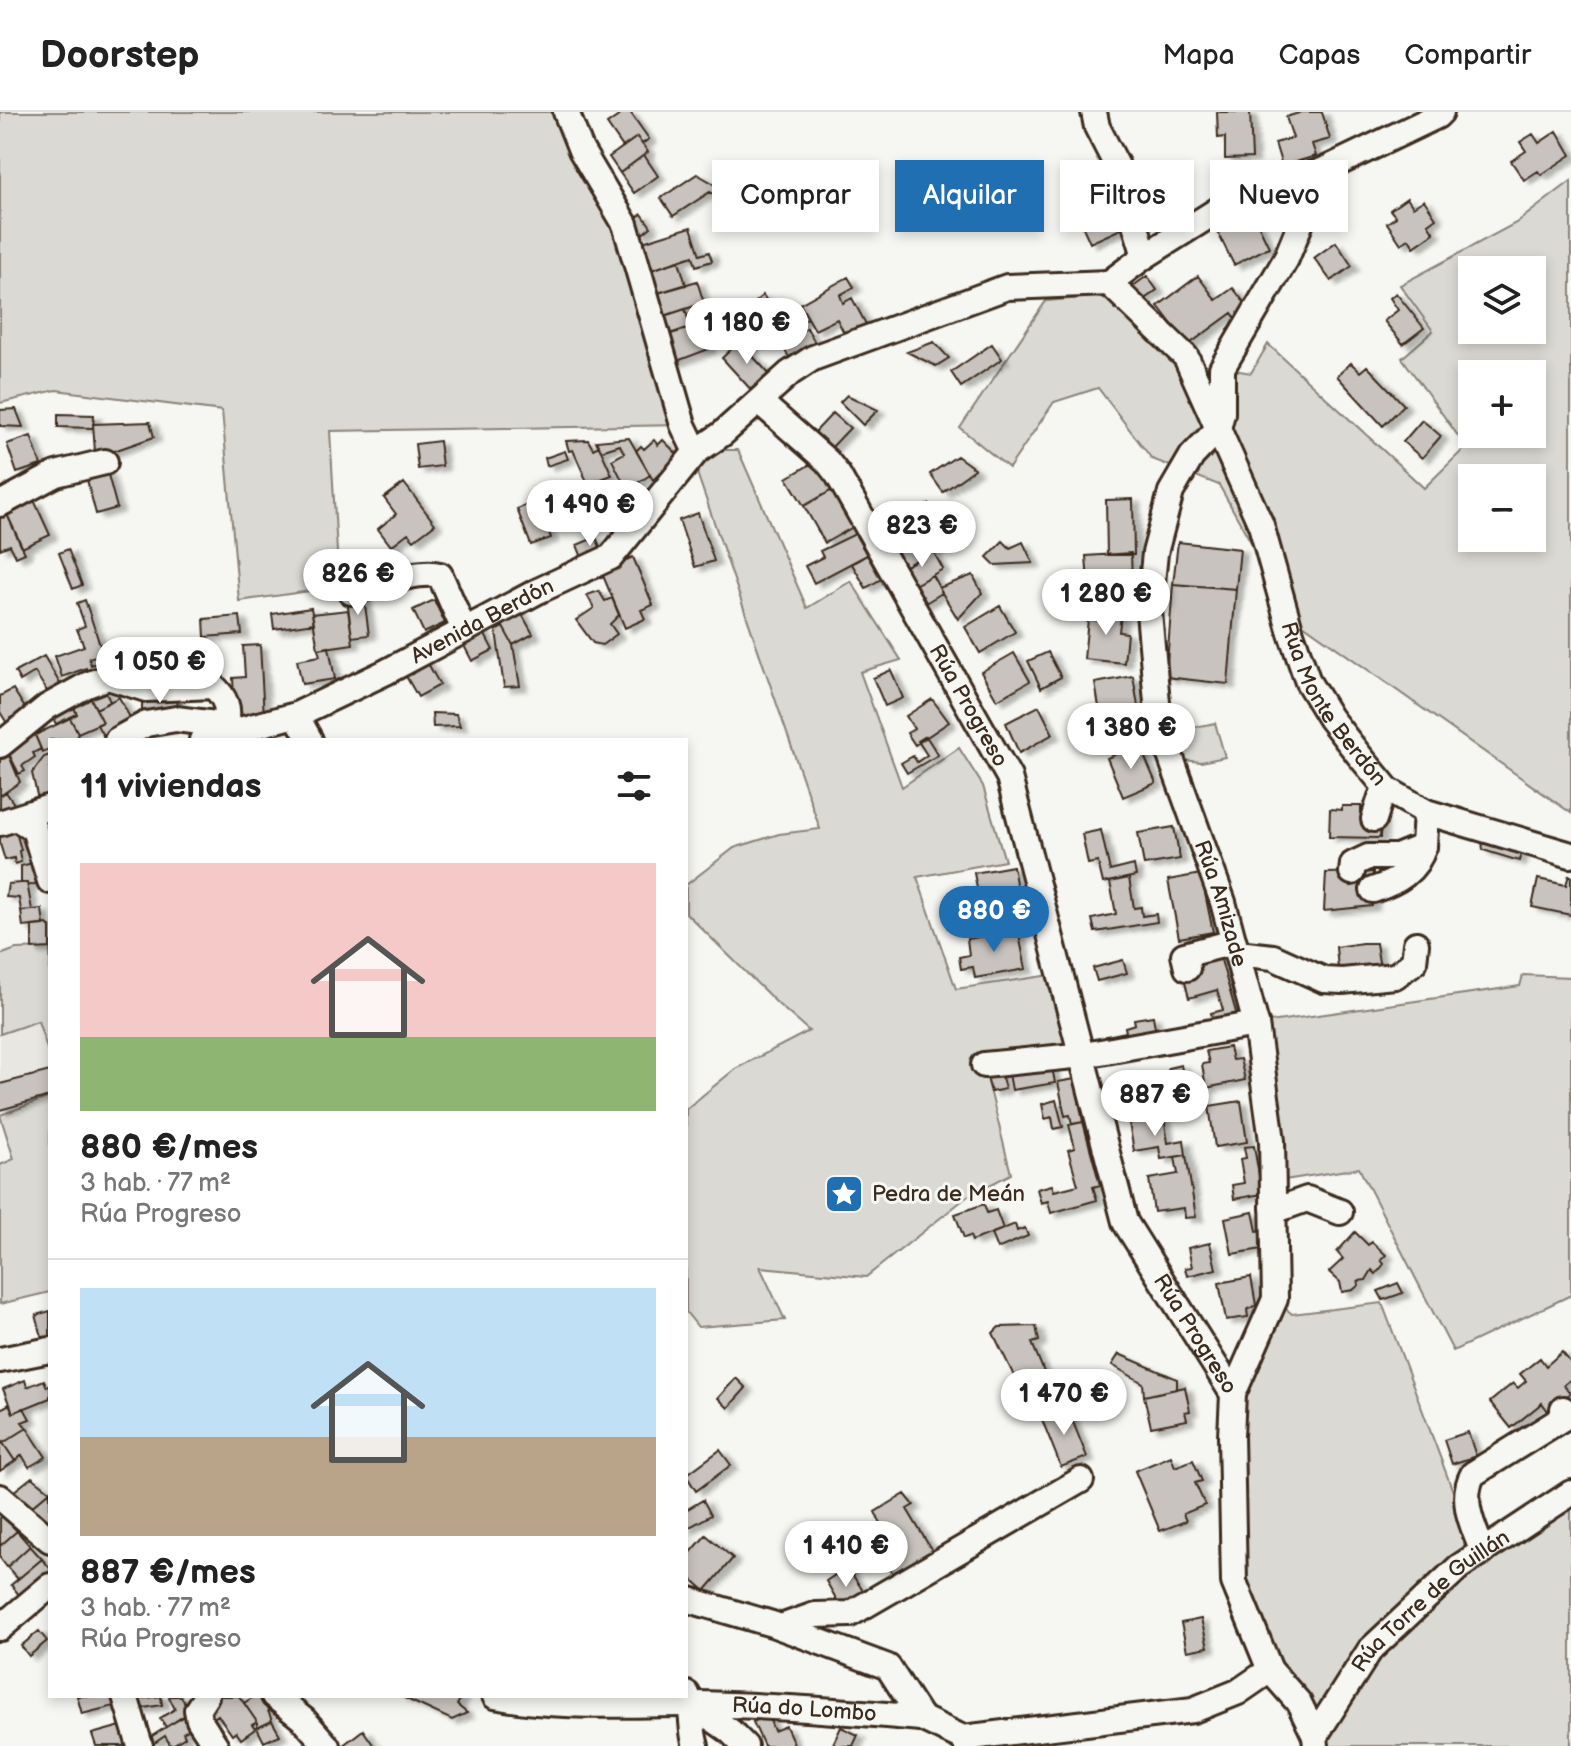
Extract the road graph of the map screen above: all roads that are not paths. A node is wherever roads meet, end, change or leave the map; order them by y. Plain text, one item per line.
1 (566, 112) edge
2 (1094, 112) edge
3 (1441, 112) edge
4 (1344, 160) edge
5 (1210, 215) edge
6 (1297, 232) edge
7 (1145, 256) junction
8 (1109, 283) junction
9 (760, 402) junction
10 (1218, 429) junction
11 (696, 452) junction
12 (105, 462) dead end
13 (0, 504) edge
14 (351, 592) dead end
15 (464, 630) junction
16 (296, 715) junction
17 (225, 729) junction
18 (121, 738) edge
19 (206, 738) edge
20 (309, 738) edge
21 (0, 745) edge
22 (1388, 790) junction
23 (48, 808) edge
24 (1426, 812) junction
25 (1374, 819) dead end
26 (9, 821) edge
27 (1424, 846) junction
28 (1571, 855) edge
29 (1352, 872) dead end
30 (48, 874) edge
31 (1373, 890) dead end
32 (1416, 944) dead end
33 (1235, 947) junction
34 (1187, 968) dead end
35 (1256, 1024) junction
36 (1084, 1055) junction
37 (984, 1065) dead end
38 (1273, 1207) junction
39 (1340, 1212) dead end
40 (48, 1351) edge
41 (4, 1371) edge
42 (1233, 1394) junction
43 (1563, 1409) dead end
44 (1081, 1480) dead end
45 (1571, 1493) edge
46 (0, 1497) edge
47 (48, 1538) edge
48 (1483, 1552) junction
49 (48, 1588) edge
50 (688, 1600) edge
51 (781, 1627) junction
52 (0, 1628) edge
53 (1270, 1670) junction
54 (126, 1698) edge
55 (205, 1698) edge
56 (505, 1698) edge
57 (689, 1698) edge
58 (291, 1700) edge
59 (921, 1718) junction
60 (1315, 1741) edge
61 (965, 1742) edge
62 (140, 1746) edge
63 (216, 1746) edge
64 (327, 1746) edge
65 (696, 1746) edge
66 (745, 1746) edge

1 - 11 street
2 - 7 street
3 - 4 street
5 - 7 street
6 - 10 street
7 - 8 street
8 - 9 street, Avenida Berdón
8 - 10 street
9 - 11 street, Avenida Berdón
9 - 36 street, Rúa Progreso
10 - 22 street, Rúa Monte Berdón
10 - 33 street, Rúa Amizade
11 - 15 street, Avenida Berdón
12 - 13 street
14 - 15 street
15 - 16 street, Avenida Berdón
16 - 17 street, Avenida Berdón
16 - 20 street
17 - 18 street
17 - 19 street, Avenida Berdón
17 - 21 street
22 - 24 street, Rúa Monte Berdón
22 - 25 street
23 - 26 street
24 - 27 street
24 - 28 street, Rúa Monte Berdón
26 - 30 street
27 - 29 street
27 - 31 street
32 - 33 street
33 - 34 street
33 - 35 street, Rúa Amizade
35 - 36 street
35 - 38 street, Rúa Amizade
36 - 37 street
36 - 42 street, Rúa Progreso
38 - 39 street
38 - 42 street, Rúa Amizade
40 - 41 street
42 - 53 street, Rúa Progreso
43 - 48 street
44 - 51 street
45 - 48 street, Rúa Torre de Guillán
46 - 47 street
48 - 60 street, Rúa Torre de Guillán
49 - 52 street
50 - 51 street
51 - 59 street
53 - 60 street, Rúa Progreso
53 - 61 street
54 - 62 street
55 - 63 street
56 - 57 street, Rúa do Lombo
57 - 59 street, Rúa do Lombo
57 - 65 street
57 - 66 street
58 - 64 street
59 - 61 street

